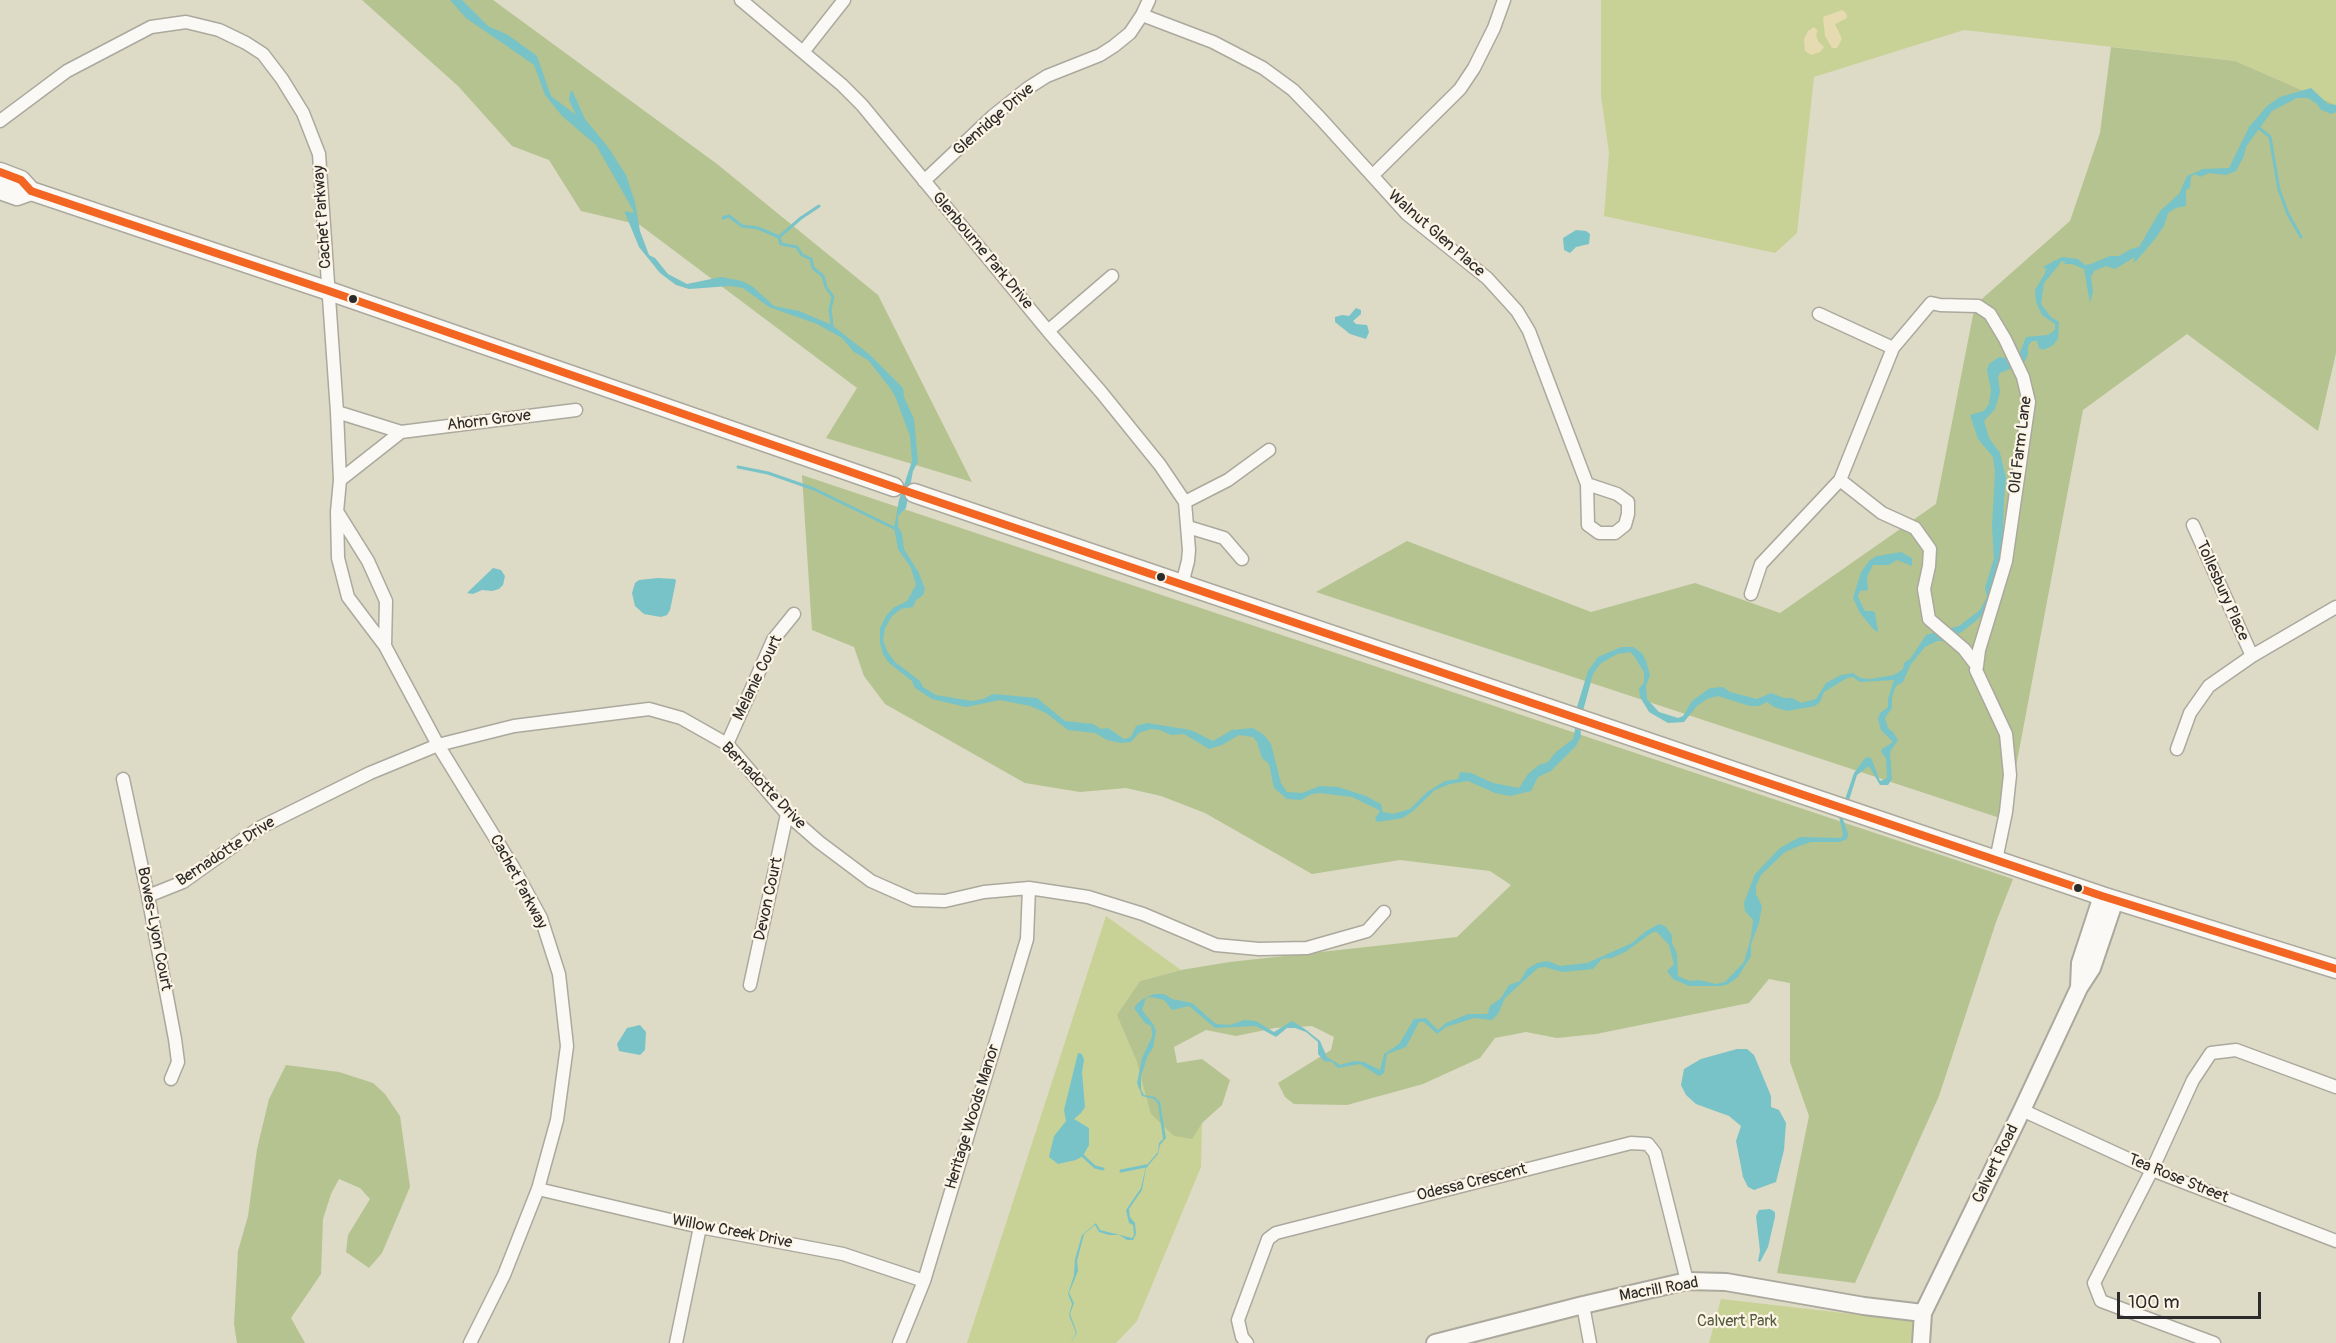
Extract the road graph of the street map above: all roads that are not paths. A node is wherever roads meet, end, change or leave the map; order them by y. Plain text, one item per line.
1 (741, 0) edge
2 (844, 0) edge
3 (1149, 0) edge
4 (1504, 0) edge
5 (1142, 15) junction
6 (803, 52) junction
7 (0, 121) edge
8 (0, 172) edge
9 (1373, 176) junction
10 (924, 181) junction
11 (0, 190) edge
12 (31, 191) junction
13 (1112, 276) dead end
14 (329, 291) junction
15 (1819, 314) dead end
16 (1048, 331) junction
17 (1893, 348) junction
18 (576, 410) dead end
19 (337, 412) junction
20 (401, 432) junction
21 (1269, 450) dead end
22 (340, 480) junction
23 (1840, 480) junction
24 (1587, 484) junction
25 (894, 487) joint
26 (914, 493) joint
27 (1185, 502) junction
28 (337, 512) junction
29 (2193, 525) dead end
30 (1188, 527) junction
31 (1242, 558) dead end
32 (1182, 584) junction
33 (1751, 594) dead end
34 (2336, 607) edge
35 (794, 614) dead end
36 (385, 646) junction
37 (2252, 656) junction
38 (1977, 666) junction
39 (727, 744) junction
40 (438, 745) junction
41 (2177, 749) dead end
42 (123, 779) dead end
43 (787, 814) junction
44 (1996, 860) junction
45 (1029, 888) junction
46 (148, 896) junction
47 (2109, 898) junction
48 (1384, 912) dead end
49 (2336, 969) edge
50 (750, 985) dead end
51 (171, 1079) dead end
52 (2336, 1087) edge
53 (2022, 1110) junction
54 (2152, 1170) junction
55 (538, 1189) junction
56 (699, 1227) junction
57 (2336, 1241) edge
58 (924, 1281) junction
59 (1687, 1281) junction
60 (1583, 1305) junction
61 (1923, 1313) junction
62 (470, 1343) edge
63 (676, 1343) edge
64 (899, 1343) edge
65 (1247, 1343) edge
66 (1435, 1343) edge
67 (1590, 1343) edge
68 (1921, 1343) edge
69 (2214, 1343) edge

1 - 6 street, Glenbourne Park Drive
2 - 6 street
3 - 5 street, Glenridge Drive
4 - 9 street
5 - 9 street, Walnut Glen Place
5 - 10 street, Glenridge Drive
6 - 10 street, Glenbourne Park Drive
7 - 14 street, Cachet Parkway
8 - 12 main road
9 - 24 street, Walnut Glen Place
10 - 16 street, Glenbourne Park Drive
11 - 12 main road
12 - 14 main road
13 - 16 street
14 - 19 street, Cachet Parkway
14 - 25 main road
15 - 17 street
16 - 27 street, Glenbourne Park Drive
17 - 23 street
17 - 38 street, Old Farm Lane
18 - 20 street, Ahorn Grove
19 - 20 street, Ahorn Grove
19 - 22 street, Cachet Parkway
20 - 22 street
21 - 27 street
22 - 28 street, Cachet Parkway
23 - 33 street
23 - 38 street
24 - 24 street, Walnut Glen Place
25 - 26 street
26 - 32 main road
27 - 30 street, Glenbourne Park Drive
28 - 36 street, Cachet Parkway
28 - 36 street, Cachet Parkway
29 - 37 street, Tollesbury Place
30 - 31 street
30 - 32 street, Glenbourne Park Drive
32 - 44 main road
34 - 37 street
35 - 39 street, Melanie Court
36 - 40 street, Cachet Parkway
37 - 41 street
38 - 44 street
39 - 40 street, Bernadotte Drive
39 - 43 street, Bernadotte Drive
40 - 46 street, Bernadotte Drive
40 - 55 street, Cachet Parkway
42 - 46 street, Bowes-Lyon Court
43 - 45 street, Bernadotte Drive
43 - 50 street, Devon Court
44 - 47 main road
45 - 48 street, Bernadotte Drive
45 - 58 street, Heritage Woods Manor
46 - 51 street, Bowes-Lyon Court
47 - 49 main road
47 - 53 street, Calvert Road
52 - 54 street
53 - 54 street, Tea Rose Street
53 - 61 street, Calvert Road
54 - 57 street, Tea Rose Street
54 - 69 street
55 - 56 street, Willow Creek Drive
55 - 62 street, Cachet Parkway
56 - 58 street, Willow Creek Drive
56 - 63 street
58 - 64 street, Heritage Woods Manor
59 - 60 street, Macrill Road
59 - 61 street, Macrill Road
59 - 65 street, Odessa Crescent
60 - 66 street, Macrill Road
60 - 67 street
61 - 68 street, Calvert Road

